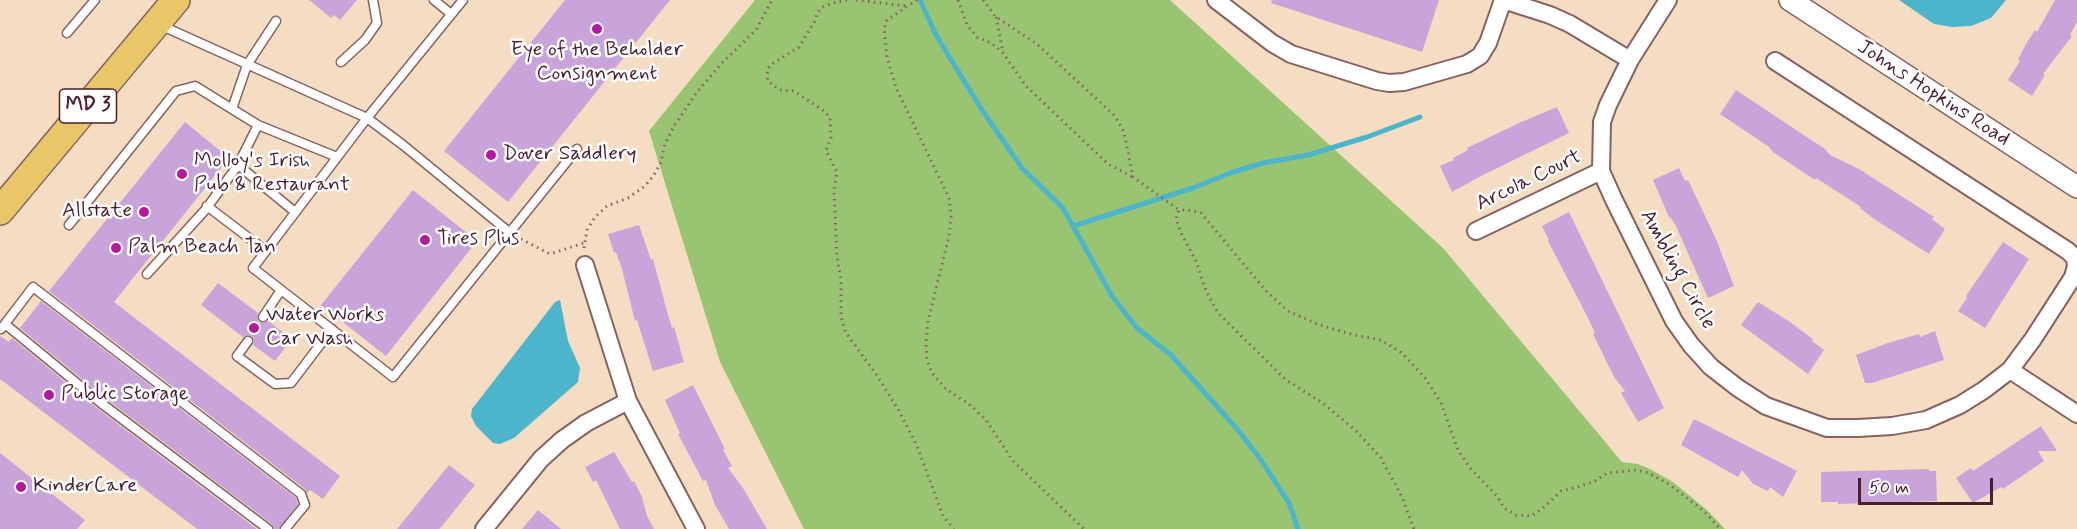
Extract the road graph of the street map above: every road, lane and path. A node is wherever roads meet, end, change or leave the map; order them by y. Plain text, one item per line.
1 (95, 0) edge
2 (176, 0) edge
3 (373, 0) edge
4 (434, 0) edge
5 (463, 0) edge
6 (772, 0) edge
7 (847, 0) edge
8 (856, 0) edge
9 (916, 0) edge
10 (958, 0) edge
11 (983, 0) edge
12 (1216, 0) edge
13 (1503, 0) edge
14 (1668, 0) edge
15 (1790, 0) edge
16 (908, 6) junction
17 (451, 14) junction
18 (996, 17) junction
19 (276, 21) dead end
20 (157, 23) junction
21 (67, 33) dead end
22 (1003, 53) junction
23 (1630, 60) junction
24 (1775, 61) dead end
25 (341, 62) dead end
26 (247, 65) junction
27 (232, 109) junction
28 (367, 118) junction
29 (258, 125) junction
30 (577, 149) dead end
31 (337, 157) junction
32 (238, 165) junction
33 (1601, 171) junction
34 (1133, 177) junction
35 (2077, 187) edge
36 (207, 206) junction
37 (1179, 210) junction
38 (0, 211) edge
39 (295, 212) junction
40 (69, 225) dead end
41 (1476, 231) dead end
42 (509, 232) junction
43 (584, 243) junction
44 (266, 251) junction
45 (585, 265) joint
46 (147, 274) dead end
47 (281, 290) junction
48 (263, 317) dead end
49 (3, 326) edge
50 (332, 329) junction
51 (248, 341) dead end
52 (2010, 370) junction
53 (628, 401) junction
54 (2077, 414) edge
55 (268, 529) edge
56 (285, 529) edge
57 (484, 529) edge
58 (696, 529) edge
59 (954, 529) edge
60 (1084, 529) edge
61 (1414, 529) edge
62 (1720, 529) edge

1 - 21 lane
2 - 20 highway, MD 3
3 - 25 lane
4 - 17 lane
5 - 17 lane
6 - 43 path
7 - 59 path
8 - 16 path
9 - 16 path
10 - 22 path
11 - 18 path
12 - 13 street
13 - 23 street
14 - 23 street, Ambling Circle
15 - 35 street, Johns Hopkins Road
16 - 60 path
17 - 28 lane
18 - 22 path
18 - 34 path
19 - 26 lane
20 - 26 lane
20 - 38 highway, MD 3
22 - 34 path
23 - 33 street, Ambling Circle
24 - 52 street, Ambling Circle
26 - 27 lane
26 - 28 lane
27 - 29 lane
27 - 40 lane
28 - 31 lane
28 - 42 lane
29 - 31 lane
29 - 32 lane
30 - 42 lane
31 - 39 lane
32 - 36 lane
32 - 39 lane
33 - 41 street, Arcola Court
33 - 52 street, Ambling Circle
34 - 37 path
36 - 44 lane
36 - 46 lane
37 - 61 path
37 - 62 path
39 - 44 lane
42 - 43 path
42 - 50 lane
43 - 45 path
44 - 47 lane
45 - 53 street
47 - 48 lane
47 - 50 lane
49 - 55 lane
49 - 56 lane
50 - 51 lane
52 - 54 street
53 - 57 street
53 - 58 street

